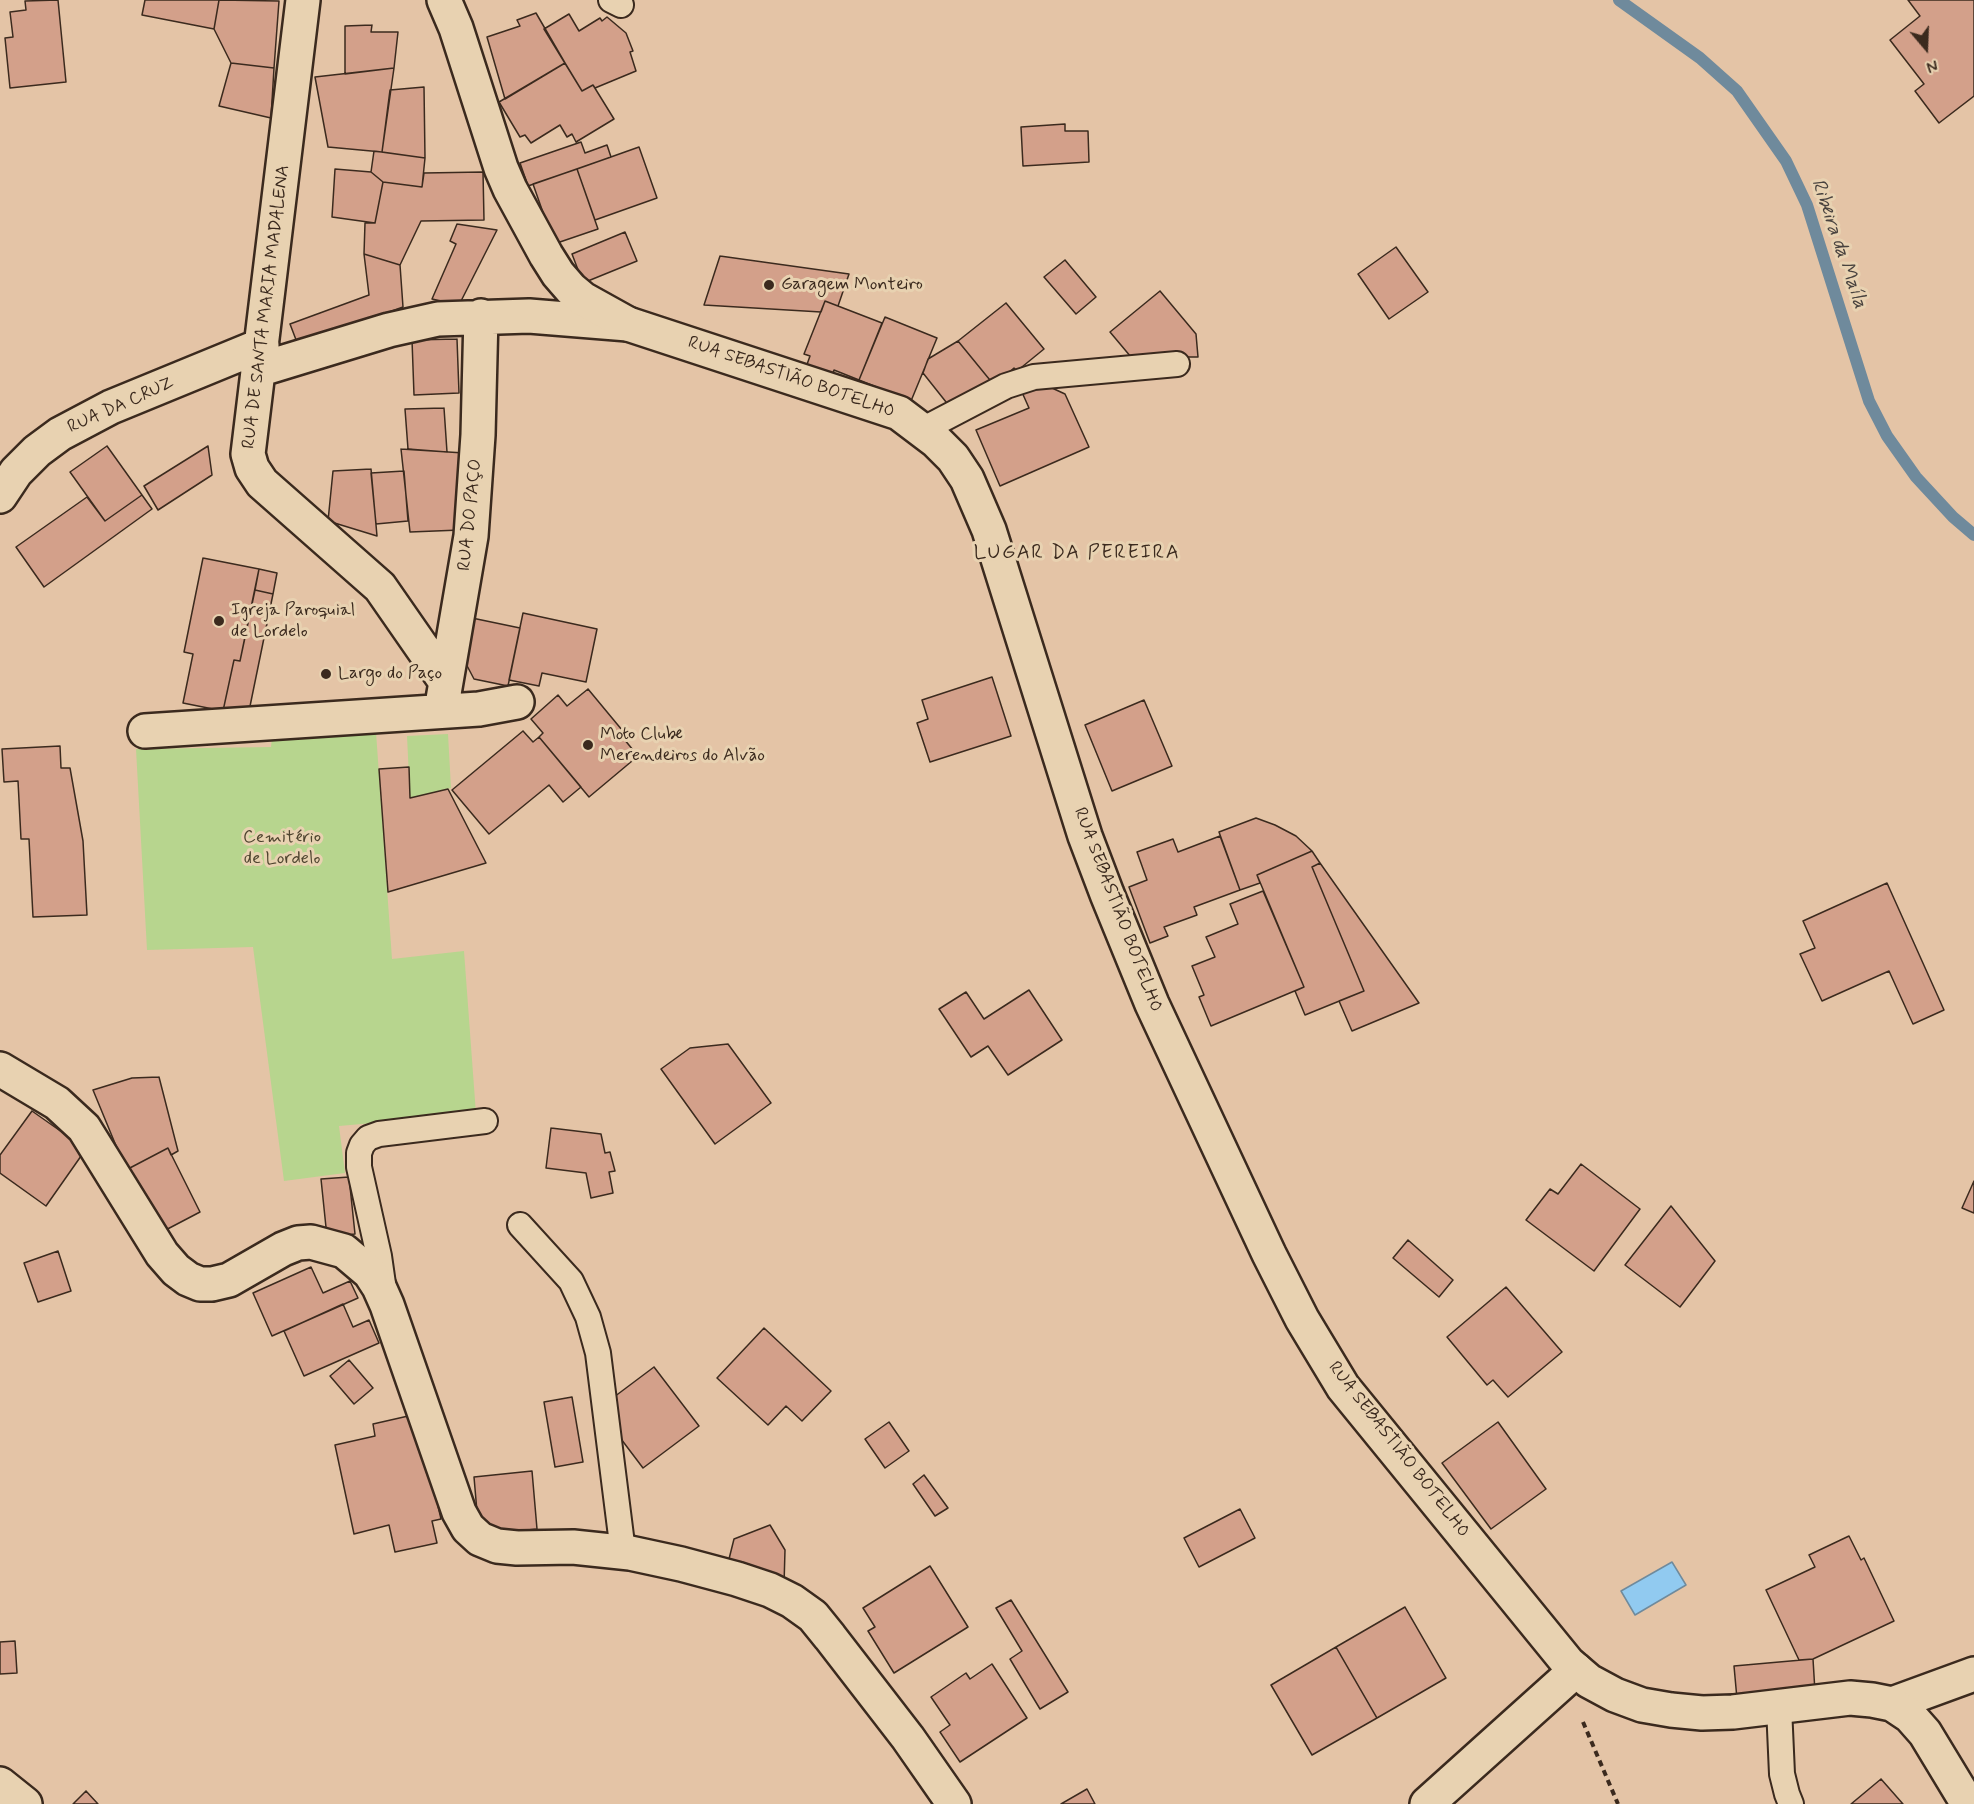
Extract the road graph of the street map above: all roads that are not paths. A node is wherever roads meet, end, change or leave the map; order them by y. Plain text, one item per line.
1 (303, 0) edge
2 (444, 0) edge
3 (481, 316) junction
4 (628, 324) junction
5 (260, 357) junction
6 (1177, 364) dead end
7 (922, 430) junction
8 (0, 496) edge
9 (443, 696) junction
10 (517, 702) dead end
11 (145, 731) dead end
12 (0, 1069) edge
13 (485, 1121) dead end
14 (520, 1225) dead end
15 (385, 1300) junction
16 (623, 1552) junction
17 (1974, 1674) edge
18 (1571, 1675) junction
19 (1892, 1704) junction
20 (1779, 1707) junction
21 (0, 1784) edge
22 (25, 1804) edge
23 (954, 1804) edge
24 (1427, 1804) edge
25 (1791, 1804) edge
26 (1968, 1804) edge

1 - 5 street, RUA DE SANTA MARIA MADALENA
2 - 4 street, RUA SEBASTIÃO BOTELHO
3 - 4 street, RUA DA CRUZ
3 - 5 street, RUA DA CRUZ
3 - 9 street, RUA DO PAÇO
4 - 7 street, RUA SEBASTIÃO BOTELHO
5 - 8 street, RUA DA CRUZ
5 - 9 street, RUA DE SANTA MARIA MADALENA
6 - 7 lane
7 - 18 street, RUA SEBASTIÃO BOTELHO
9 - 10 street
9 - 11 street
12 - 15 street
13 - 15 lane
14 - 16 lane
15 - 16 street
16 - 23 street
17 - 19 street
18 - 20 street, RUA SEBASTIÃO BOTELHO
18 - 24 street
19 - 20 street, RUA SEBASTIÃO BOTELHO
19 - 26 street
20 - 25 lane
21 - 22 street

